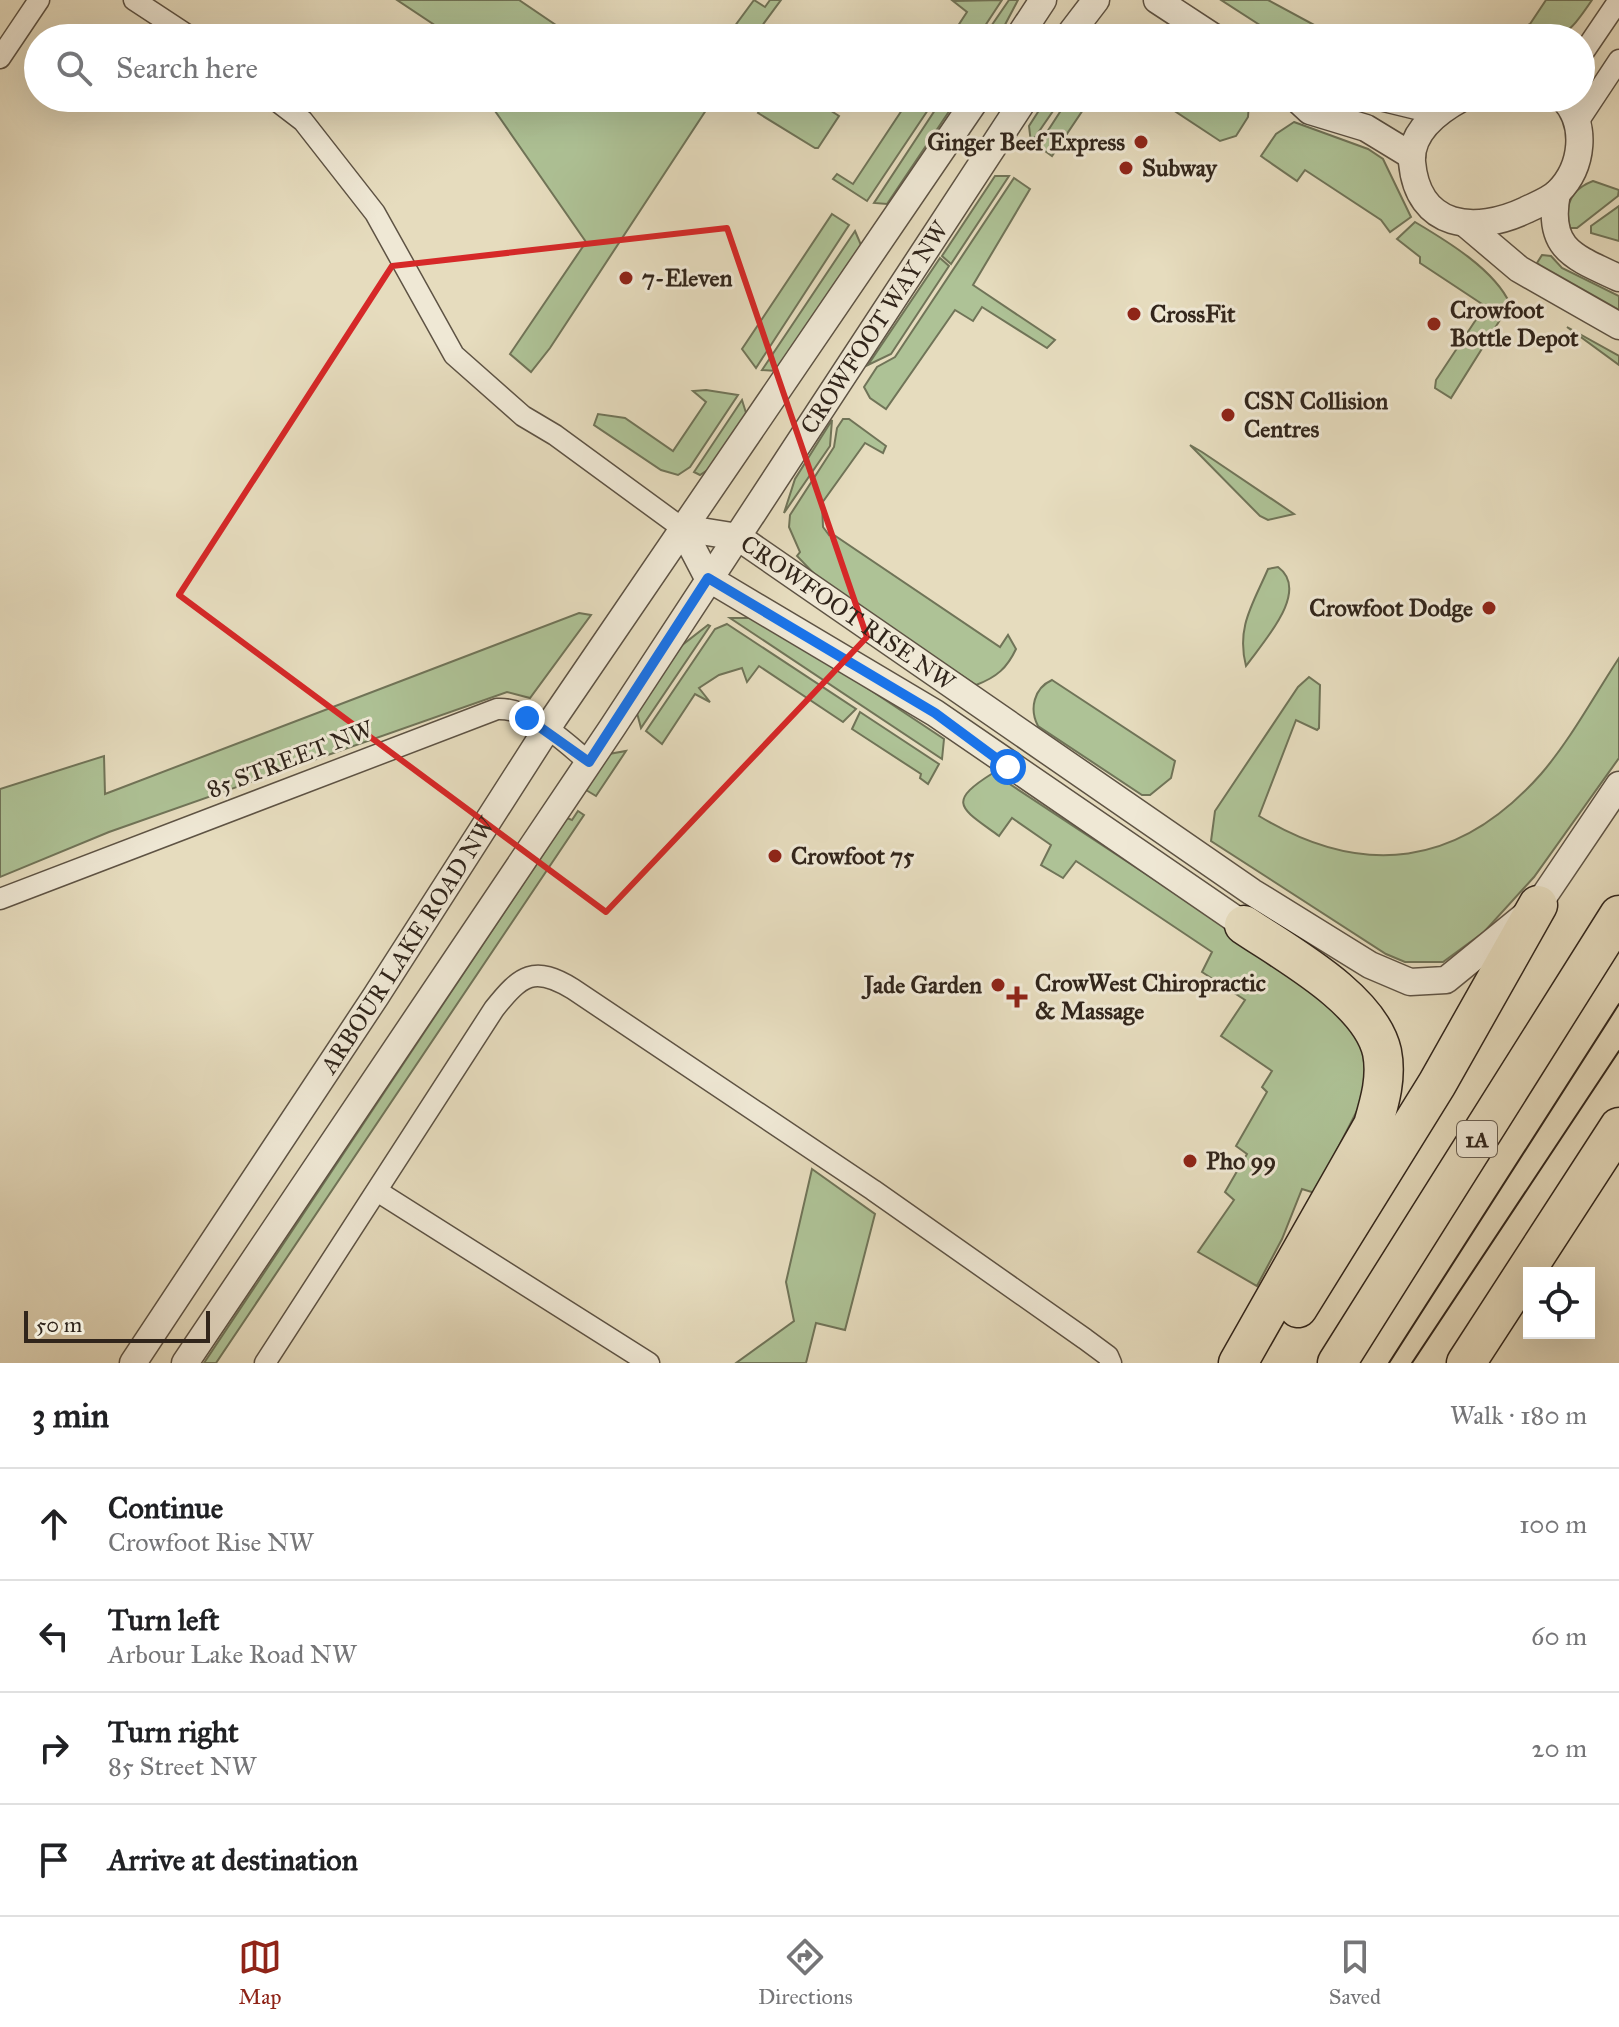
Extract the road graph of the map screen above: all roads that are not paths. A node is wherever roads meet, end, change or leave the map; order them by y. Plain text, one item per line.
1 (39, 0) edge
2 (134, 0) edge
3 (1043, 0) edge
4 (1096, 0) edge
5 (1157, 0) edge
6 (1619, 0) edge
7 (171, 24) edge
8 (1027, 24) edge
9 (1078, 24) edge
10 (1194, 24) edge
11 (1595, 35) edge
12 (0, 58) edge
13 (1619, 60) edge
14 (1595, 96) edge
15 (291, 112) edge
16 (967, 112) edge
17 (1016, 112) edge
18 (1313, 112) edge
19 (1443, 112) edge
20 (1572, 112) edge
21 (1585, 112) edge
22 (1578, 122) junction
23 (1412, 156) junction
24 (1557, 193) junction
25 (1467, 225) junction
26 (1619, 278) edge
27 (1619, 326) edge
28 (682, 528) junction
29 (723, 557) junction
30 (547, 729) junction
31 (589, 762) junction
32 (1619, 785) edge
33 (0, 899) edge
34 (1538, 905) junction
35 (1253, 912) junction
36 (1619, 915) edge
37 (1619, 1127) edge
38 (377, 1191) junction
39 (133, 1363) edge
40 (185, 1363) edge
41 (265, 1363) edge
42 (649, 1363) edge
43 (1111, 1363) edge
44 (1238, 1363) edge
45 (1263, 1363) edge
46 (1337, 1363) edge
47 (1466, 1363) edge

1 - 12 street
2 - 7 street
3 - 8 street
4 - 9 street
5 - 10 street
6 - 11 street
13 - 14 street
15 - 28 street
16 - 28 street, CROWFOOT WAY NW
17 - 29 street, CROWFOOT WAY NW
18 - 23 street
19 - 23 street
20 - 22 street
21 - 22 street
22 - 24 street
23 - 25 street
24 - 25 street
24 - 26 street
25 - 27 street
28 - 29 street, CROWFOOT RISE NW
28 - 29 street, CROWFOOT RISE NW
28 - 30 street, ARBOUR LAKE ROAD NW
29 - 31 street, ARBOUR LAKE ROAD NW
29 - 35 street, CROWFOOT RISE NW
29 - 35 street, CROWFOOT RISE NW
30 - 31 street, 85 STREET NW
30 - 33 street, 85 STREET NW
30 - 39 street, ARBOUR LAKE ROAD NW
31 - 40 street, ARBOUR LAKE ROAD NW
32 - 34 street
34 - 35 street
34 - 45 highway
35 - 44 highway
36 - 46 highway, 1A
37 - 47 highway
38 - 41 street
38 - 42 street
38 - 43 street

